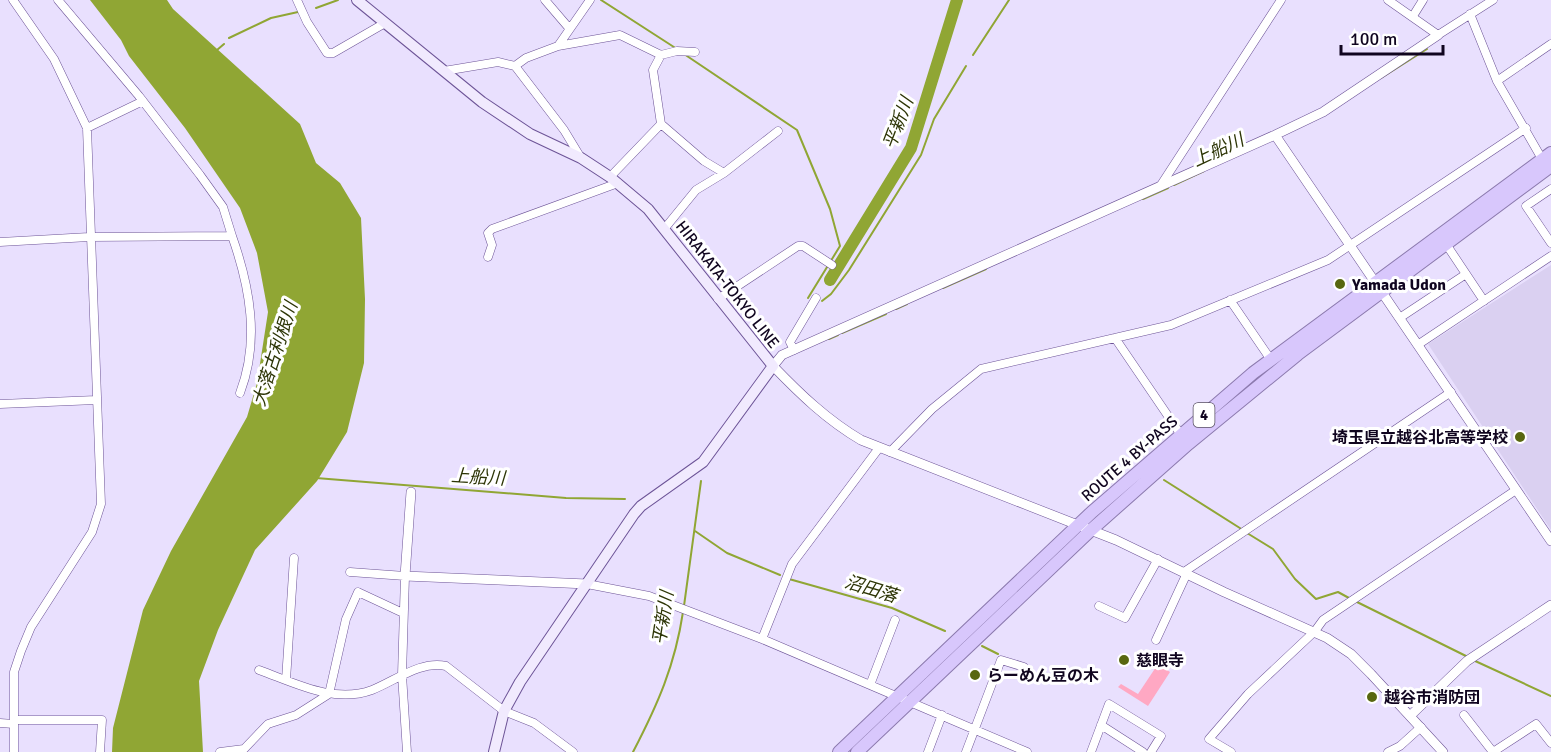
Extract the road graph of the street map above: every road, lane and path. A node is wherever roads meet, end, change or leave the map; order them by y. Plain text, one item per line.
1 (13, 0) edge
2 (58, 0) edge
3 (297, 0) edge
4 (357, 0) edge
5 (545, 0) edge
6 (590, 0) edge
7 (1281, 0) edge
8 (1388, 0) edge
9 (1423, 0) edge
10 (1493, 0) edge
11 (1413, 16) junction
12 (1472, 18) junction
13 (386, 23) junction
14 (569, 28) junction
15 (1438, 35) junction
16 (1551, 44) edge
17 (558, 46) junction
18 (695, 52) dead end
19 (661, 55) junction
20 (516, 66) junction
21 (444, 71) junction
22 (1497, 81) junction
23 (143, 101) junction
24 (661, 124) junction
25 (87, 128) junction
26 (1526, 128) junction
27 (778, 131) dead end
28 (1278, 138) junction
29 (581, 158) junction
30 (1548, 160) edge
31 (724, 173) junction
32 (614, 180) junction
33 (1160, 187) junction
34 (1551, 189) edge
35 (665, 228) junction
36 (232, 236) junction
37 (89, 237) junction
38 (0, 242) edge
39 (1551, 243) edge
40 (1446, 244) junction
41 (1350, 247) junction
42 (1551, 256) edge
43 (488, 257) dead end
44 (832, 265) dead end
45 (1466, 274) junction
46 (1378, 286) junction
47 (816, 298) dead end
48 (718, 299) junction
49 (1230, 300) junction
50 (1484, 301) junction
51 (1401, 317) junction
52 (1115, 338) junction
53 (1419, 344) junction
54 (794, 350) junction
55 (1271, 360) junction
56 (772, 366) junction
57 (1451, 392) junction
58 (240, 393) dead end
59 (96, 400) junction
60 (0, 404) edge
61 (1181, 435) junction
62 (879, 448) junction
63 (890, 452) junction
64 (1516, 490) junction
65 (411, 492) dead end
66 (1078, 525) junction
67 (1091, 530) junction
68 (1551, 541) edge
69 (294, 558) dead end
70 (1158, 559) junction
71 (350, 572) dead end
72 (1186, 573) junction
73 (405, 576) junction
74 (586, 584) junction
75 (1551, 605) edge
76 (1099, 606) dead end
77 (404, 613) junction
78 (896, 620) dead end
79 (1315, 632) junction
80 (762, 639) junction
81 (1156, 640) dead end
82 (1024, 667) dead end
83 (259, 670) dead end
84 (402, 675) junction
85 (286, 680) junction
86 (870, 685) junction
87 (329, 694) junction
88 (897, 697) junction
89 (910, 702) junction
90 (504, 711) junction
91 (1411, 715) junction
92 (1464, 715) dead end
93 (942, 716) junction
94 (14, 722) junction
95 (0, 723) edge
96 (1101, 725) junction
97 (1421, 727) junction
98 (974, 729) junction
99 (1551, 743) edge
100 (1094, 750) edge
101 (15, 752) edge
102 (100, 752) edge
103 (220, 752) edge
104 (407, 752) edge
105 (494, 752) edge
106 (573, 752) edge
107 (839, 752) edge
108 (857, 752) edge
109 (928, 752) edge
110 (966, 752) edge
111 (1027, 752) edge
112 (1143, 752) edge
113 (1151, 752) edge
114 (1231, 752) edge
115 (1388, 752) edge
116 (1443, 752) edge
117 (1493, 752) edge

1 - 25 street
2 - 23 street
3 - 13 street
4 - 13 main road, HIRAKATA-TOKYO LINE
5 - 14 street
6 - 14 street
7 - 33 street
8 - 11 street
9 - 11 street
10 - 12 street
11 - 15 street
12 - 15 street
12 - 22 street
13 - 21 main road, HIRAKATA-TOKYO LINE
14 - 17 street
15 - 28 street
16 - 22 street
17 - 19 street
17 - 20 street
18 - 19 street
19 - 24 street
20 - 21 street
20 - 29 street
21 - 29 main road, HIRAKATA-TOKYO LINE
22 - 26 street
23 - 25 street
23 - 36 street
24 - 31 street
24 - 32 street
25 - 37 street
26 - 30 street
26 - 41 street
27 - 31 street
28 - 33 street
28 - 41 street
29 - 32 main road, HIRAKATA-TOKYO LINE
30 - 40 highway, ROUTE 4 BY-PASS / 4
30 - 46 highway, ROUTE 4 BY-PASS / 4
31 - 35 street
32 - 35 main road, HIRAKATA-TOKYO LINE
32 - 43 street
33 - 54 street
34 - 39 street
35 - 48 main road, HIRAKATA-TOKYO LINE
36 - 37 street
36 - 58 street
37 - 38 street
37 - 59 street
40 - 45 street
40 - 46 highway, ROUTE 4 BY-PASS / 4
41 - 46 street
41 - 49 street
42 - 50 street
44 - 48 street
45 - 50 street
45 - 51 street
46 - 51 street
46 - 55 highway, ROUTE 4 BY-PASS / 4
46 - 67 highway, ROUTE 4 BY-PASS / 4
47 - 54 street
48 - 56 main road, HIRAKATA-TOKYO LINE
49 - 52 street
49 - 55 street
50 - 53 street
51 - 53 street
52 - 61 street
52 - 63 street
53 - 57 street
54 - 56 street
55 - 61 highway, ROUTE 4 BY-PASS / 4
56 - 62 street
56 - 74 main road, HIRAKATA-TOKYO LINE
57 - 64 street
57 - 72 street
59 - 60 street
59 - 94 street
61 - 66 highway, ROUTE 4 BY-PASS / 4
62 - 63 street
62 - 80 street
63 - 66 street
64 - 68 street
64 - 79 street
65 - 73 street
66 - 67 street
66 - 88 highway, ROUTE 4 BY-PASS / 4
67 - 70 street
67 - 89 highway, ROUTE 4 BY-PASS / 4
69 - 85 street
70 - 72 street
70 - 76 street
71 - 73 street
72 - 79 street
72 - 81 street
73 - 74 street
73 - 77 street
74 - 80 street
74 - 90 main road, HIRAKATA-TOKYO LINE
75 - 91 street
77 - 84 street
77 - 87 street
78 - 86 street
79 - 91 street
79 - 114 street
80 - 86 street
82 - 98 street
83 - 85 street
84 - 87 street
84 - 90 street
84 - 104 street
85 - 87 street
86 - 88 street
87 - 103 street
88 - 89 street
88 - 107 highway, ROUTE 4 BY-PASS / 4
89 - 93 street
89 - 108 highway, ROUTE 4 BY-PASS / 4
90 - 105 main road, HIRAKATA-TOKYO LINE
90 - 106 street
91 - 97 street
92 - 117 street
93 - 98 street
93 - 109 street
94 - 95 street
94 - 101 street
94 - 102 street
96 - 100 street
96 - 112 street
96 - 113 street
97 - 115 street
97 - 116 street
98 - 110 street
98 - 111 street
99 - 117 street

